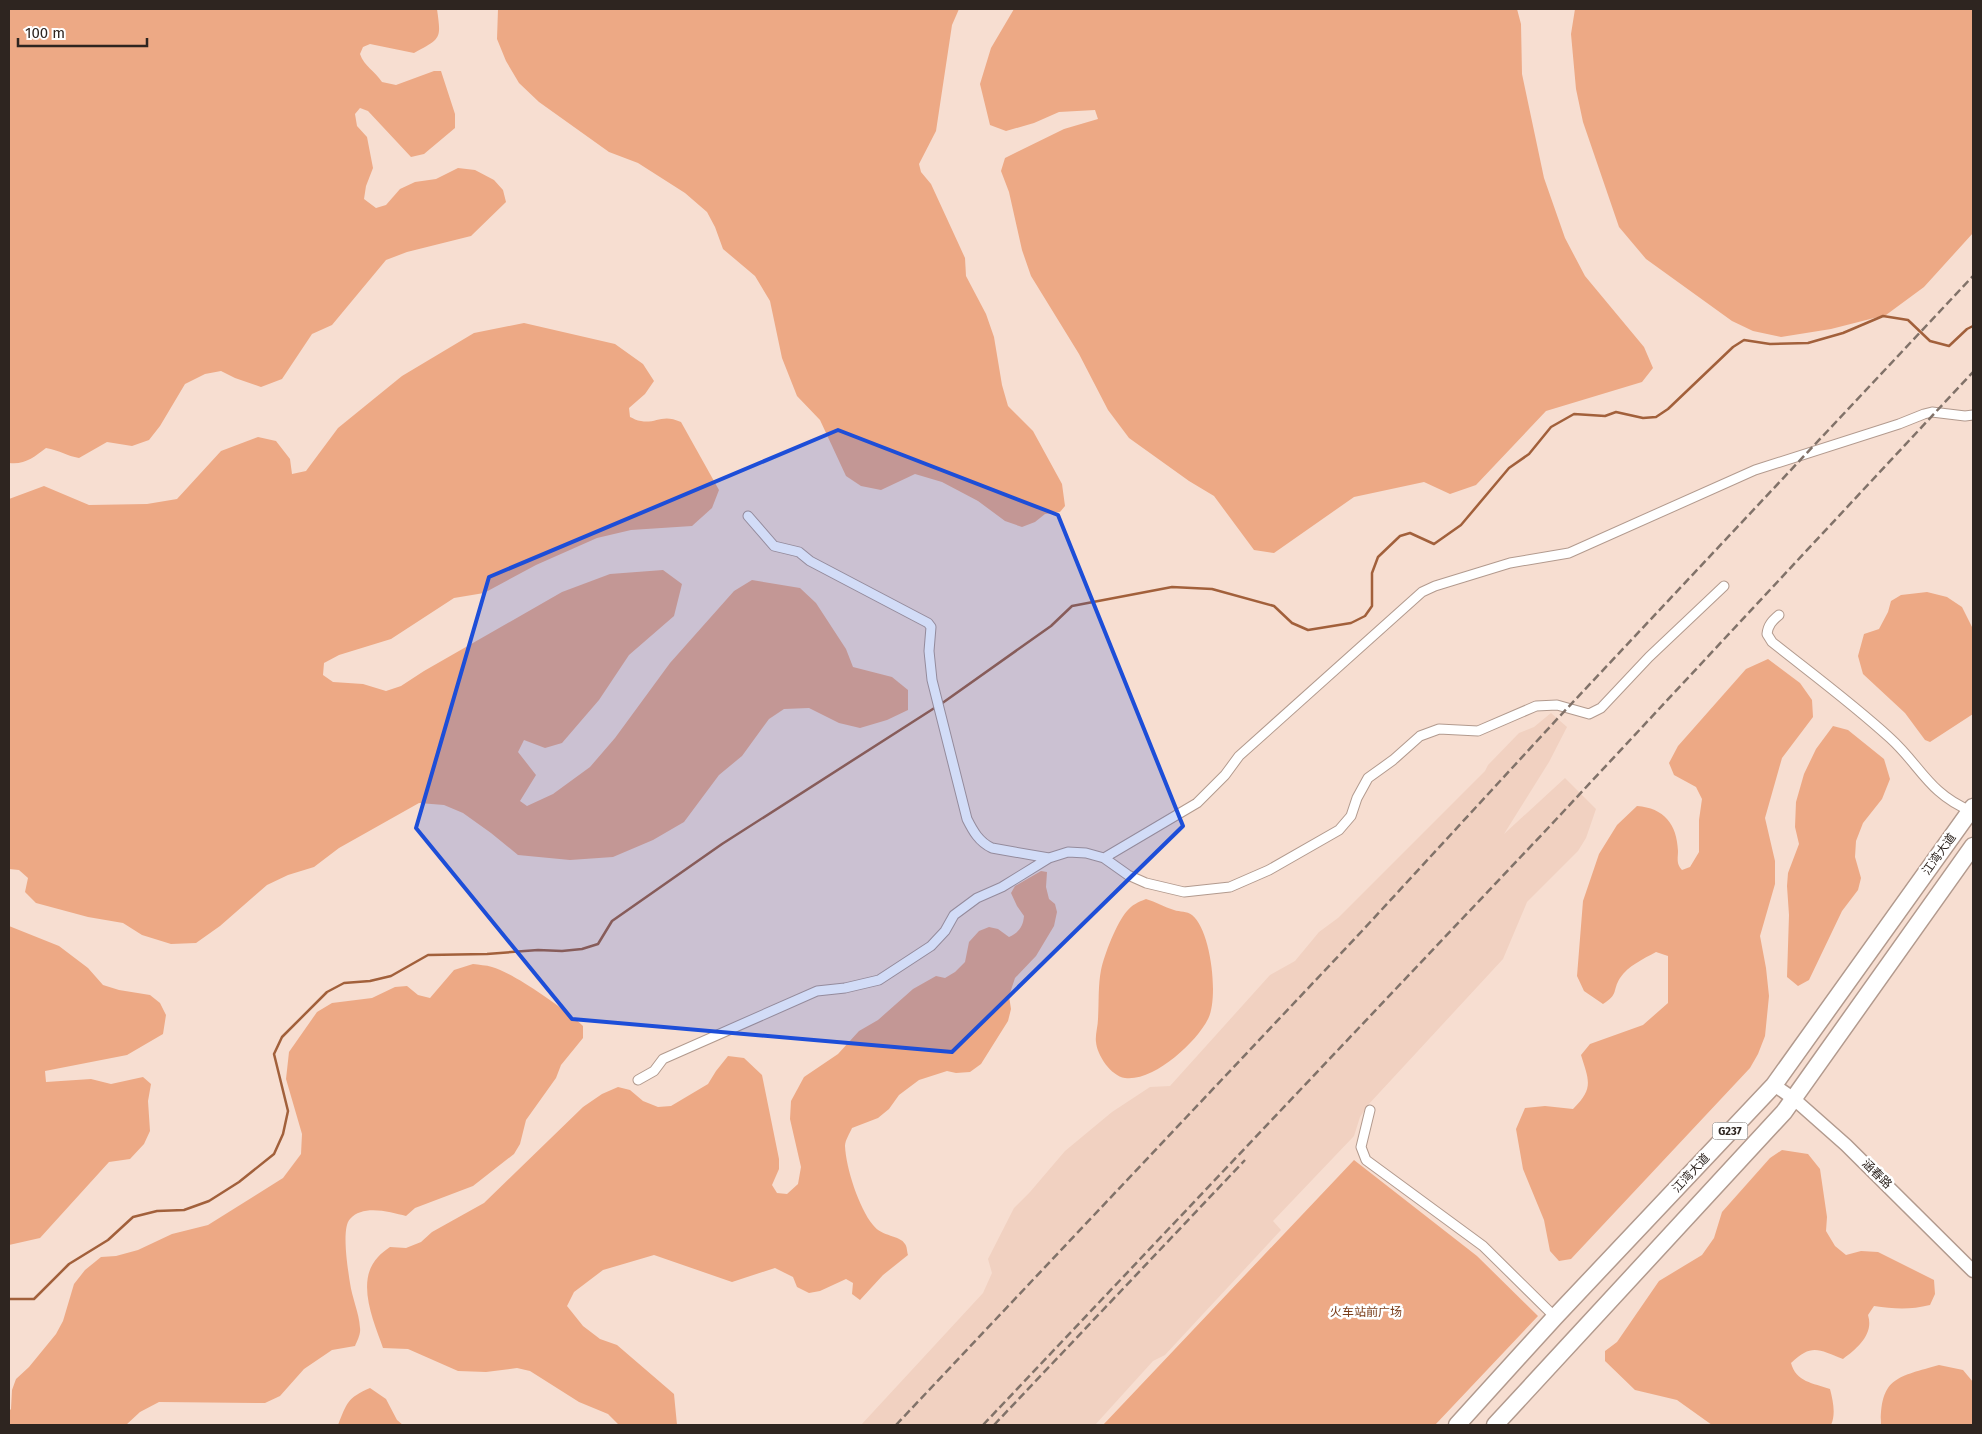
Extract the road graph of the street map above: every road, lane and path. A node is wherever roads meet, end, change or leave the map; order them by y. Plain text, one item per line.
1 (1973, 415) edge
2 (748, 516) dead end
3 (1724, 586) dead end
4 (1779, 615) dead end
5 (1973, 809) edge
6 (1973, 846) edge
7 (1049, 858) junction
8 (1104, 858) junction
9 (638, 1080) dead end
10 (1774, 1085) junction
11 (1794, 1099) junction
12 (1370, 1110) dead end
13 (1973, 1271) edge
14 (1555, 1317) junction
15 (1458, 1425) edge
16 (1494, 1425) edge

1 - 8 street
2 - 7 street
3 - 8 street
4 - 5 street
5 - 10 highway, 江湾大道 / G237
6 - 11 highway, 江湾大道 / G237
7 - 8 street
7 - 9 street
10 - 11 street, 涵春路
10 - 14 highway, 江湾大道 / G237
11 - 13 street, 涵春路
11 - 16 highway, 江湾大道 / G237
12 - 14 street
14 - 15 highway, 江湾大道 / G237

